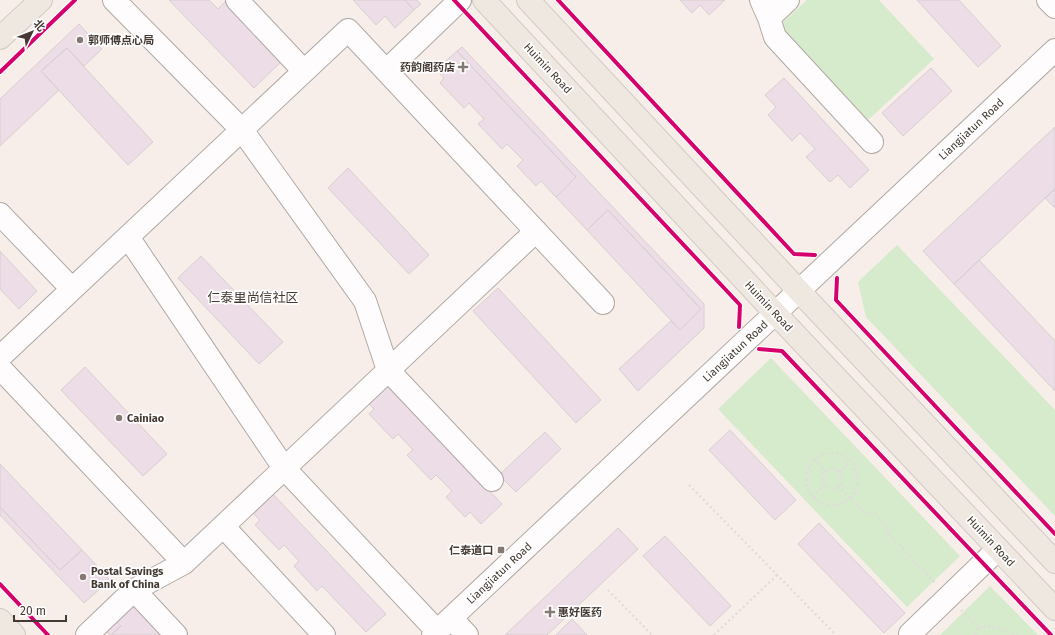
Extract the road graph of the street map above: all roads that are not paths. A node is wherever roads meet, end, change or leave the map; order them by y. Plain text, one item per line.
1 (40, 0) edge
2 (114, 0) edge
3 (237, 0) edge
4 (460, 0) edge
5 (484, 0) edge
6 (528, 0) edge
7 (788, 0) edge
8 (1048, 0) edge
9 (1055, 7) edge
10 (765, 9) edge
11 (0, 38) edge
12 (1055, 50) edge
13 (304, 71) junction
14 (386, 71) junction
15 (242, 130) junction
16 (872, 142) dead end
17 (0, 214) edge
18 (536, 231) junction
19 (128, 237) junction
20 (72, 290) junction
21 (799, 291) junction
22 (603, 303) dead end
23 (775, 313) junction
24 (0, 357) edge
25 (0, 368) edge
26 (388, 370) junction
27 (284, 468) junction
28 (492, 480) dead end
29 (223, 526) junction
30 (998, 549) junction
31 (1055, 562) edge
32 (184, 563) junction
33 (134, 590) junction
34 (1055, 609) edge
35 (0, 620) edge
36 (440, 628) edge
37 (910, 634) edge
38 (14, 635) edge
39 (87, 635) edge
40 (176, 635) edge
41 (324, 635) edge
42 (467, 635) edge

1 - 11 main road
2 - 15 street
3 - 13 street
4 - 14 street
5 - 23 main road, Huimin Road
6 - 21 main road
7 - 10 street
8 - 9 street
10 - 16 street
12 - 21 street, Liangjiatun Road
13 - 14 street
13 - 15 street
14 - 18 street
15 - 19 street
15 - 26 street
17 - 20 street
18 - 22 street
18 - 26 street
19 - 20 street
19 - 27 street
20 - 24 street
21 - 23 street, Liangjiatun Road
21 - 31 main road
23 - 30 main road, Huimin Road
23 - 36 street, Liangjiatun Road
25 - 32 street
26 - 27 street
26 - 28 street
27 - 29 street
27 - 36 street
29 - 32 street
29 - 41 street
30 - 34 main road, Huimin Road
30 - 37 street
32 - 33 street
33 - 39 street
33 - 40 street
35 - 38 main road
36 - 42 street

